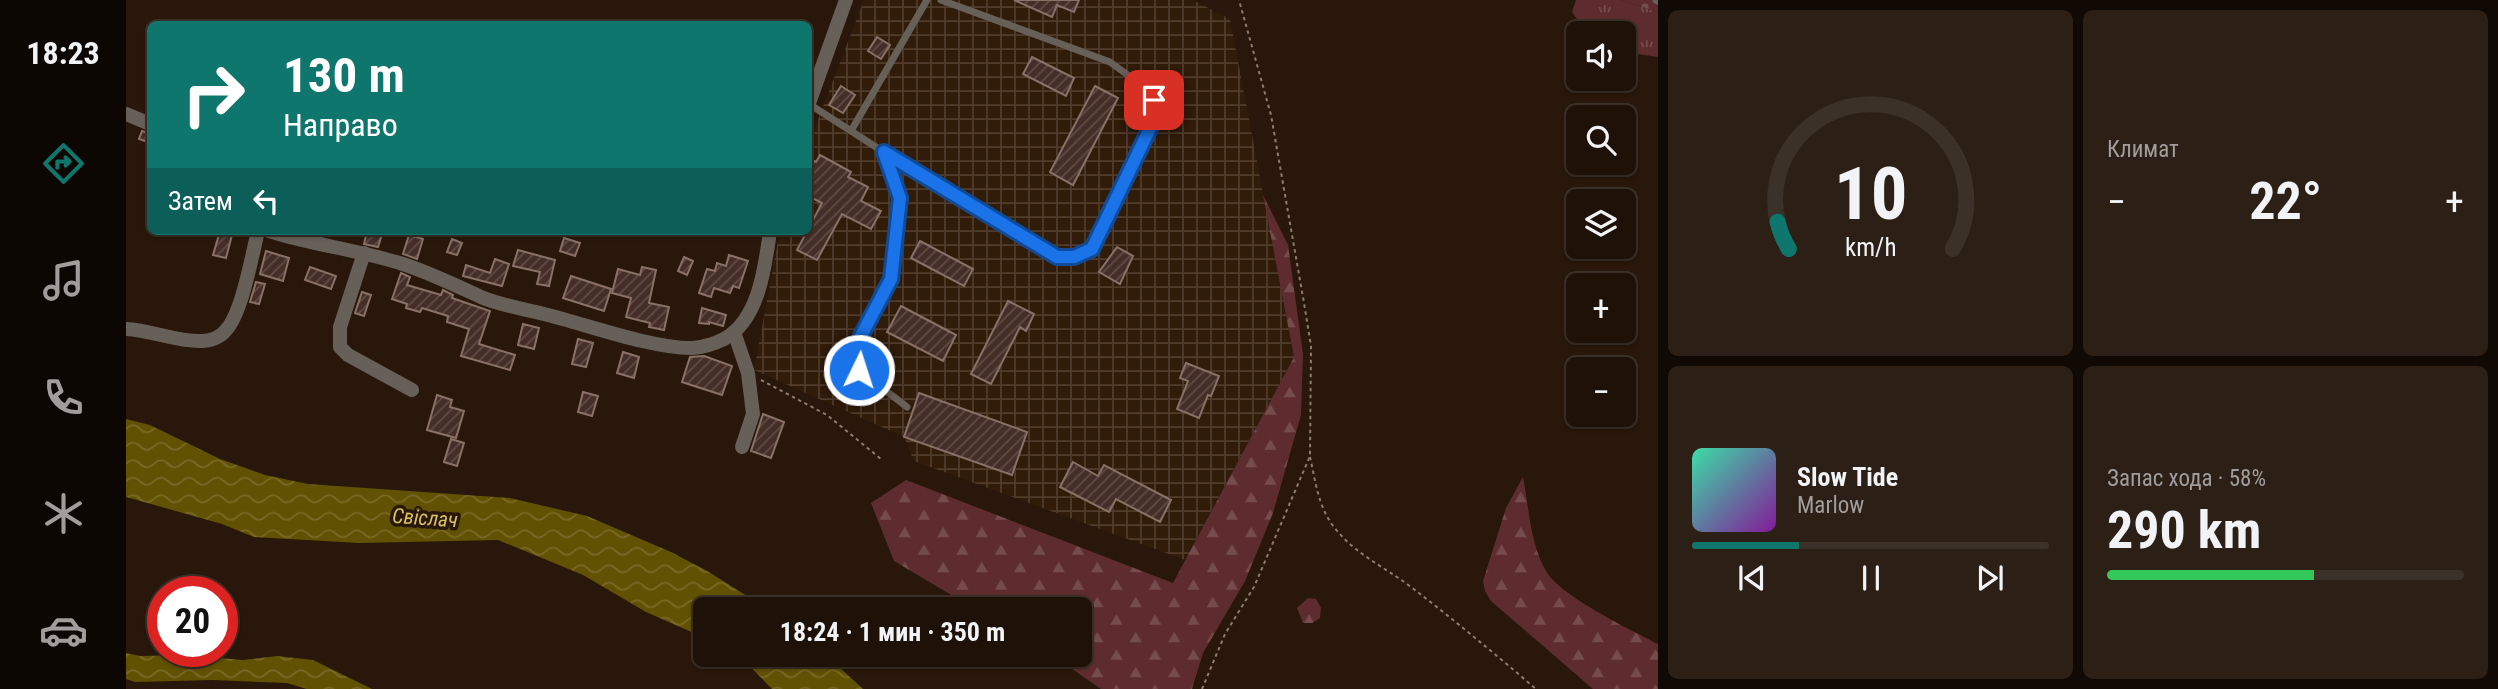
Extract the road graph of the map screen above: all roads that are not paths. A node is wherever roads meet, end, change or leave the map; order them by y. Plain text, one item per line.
1 (846, 0) edge
2 (927, 0) edge
3 (941, 0) edge
4 (812, 96) edge
5 (812, 107) edge
6 (126, 114) edge
7 (147, 123) edge
8 (851, 131) junction
9 (884, 152) junction
10 (257, 235) edge
11 (282, 235) edge
12 (770, 235) edge
13 (363, 253) junction
14 (126, 329) edge
15 (734, 332) junction
16 (412, 390) dead end
17 (907, 407) dead end
18 (742, 447) dead end

1 - 4 street
2 - 8 lane
3 - 9 lane
5 - 8 lane
6 - 7 street
8 - 9 lane
9 - 17 lane
10 - 14 street
11 - 13 street
12 - 15 street
13 - 15 street
13 - 16 street
15 - 18 street

